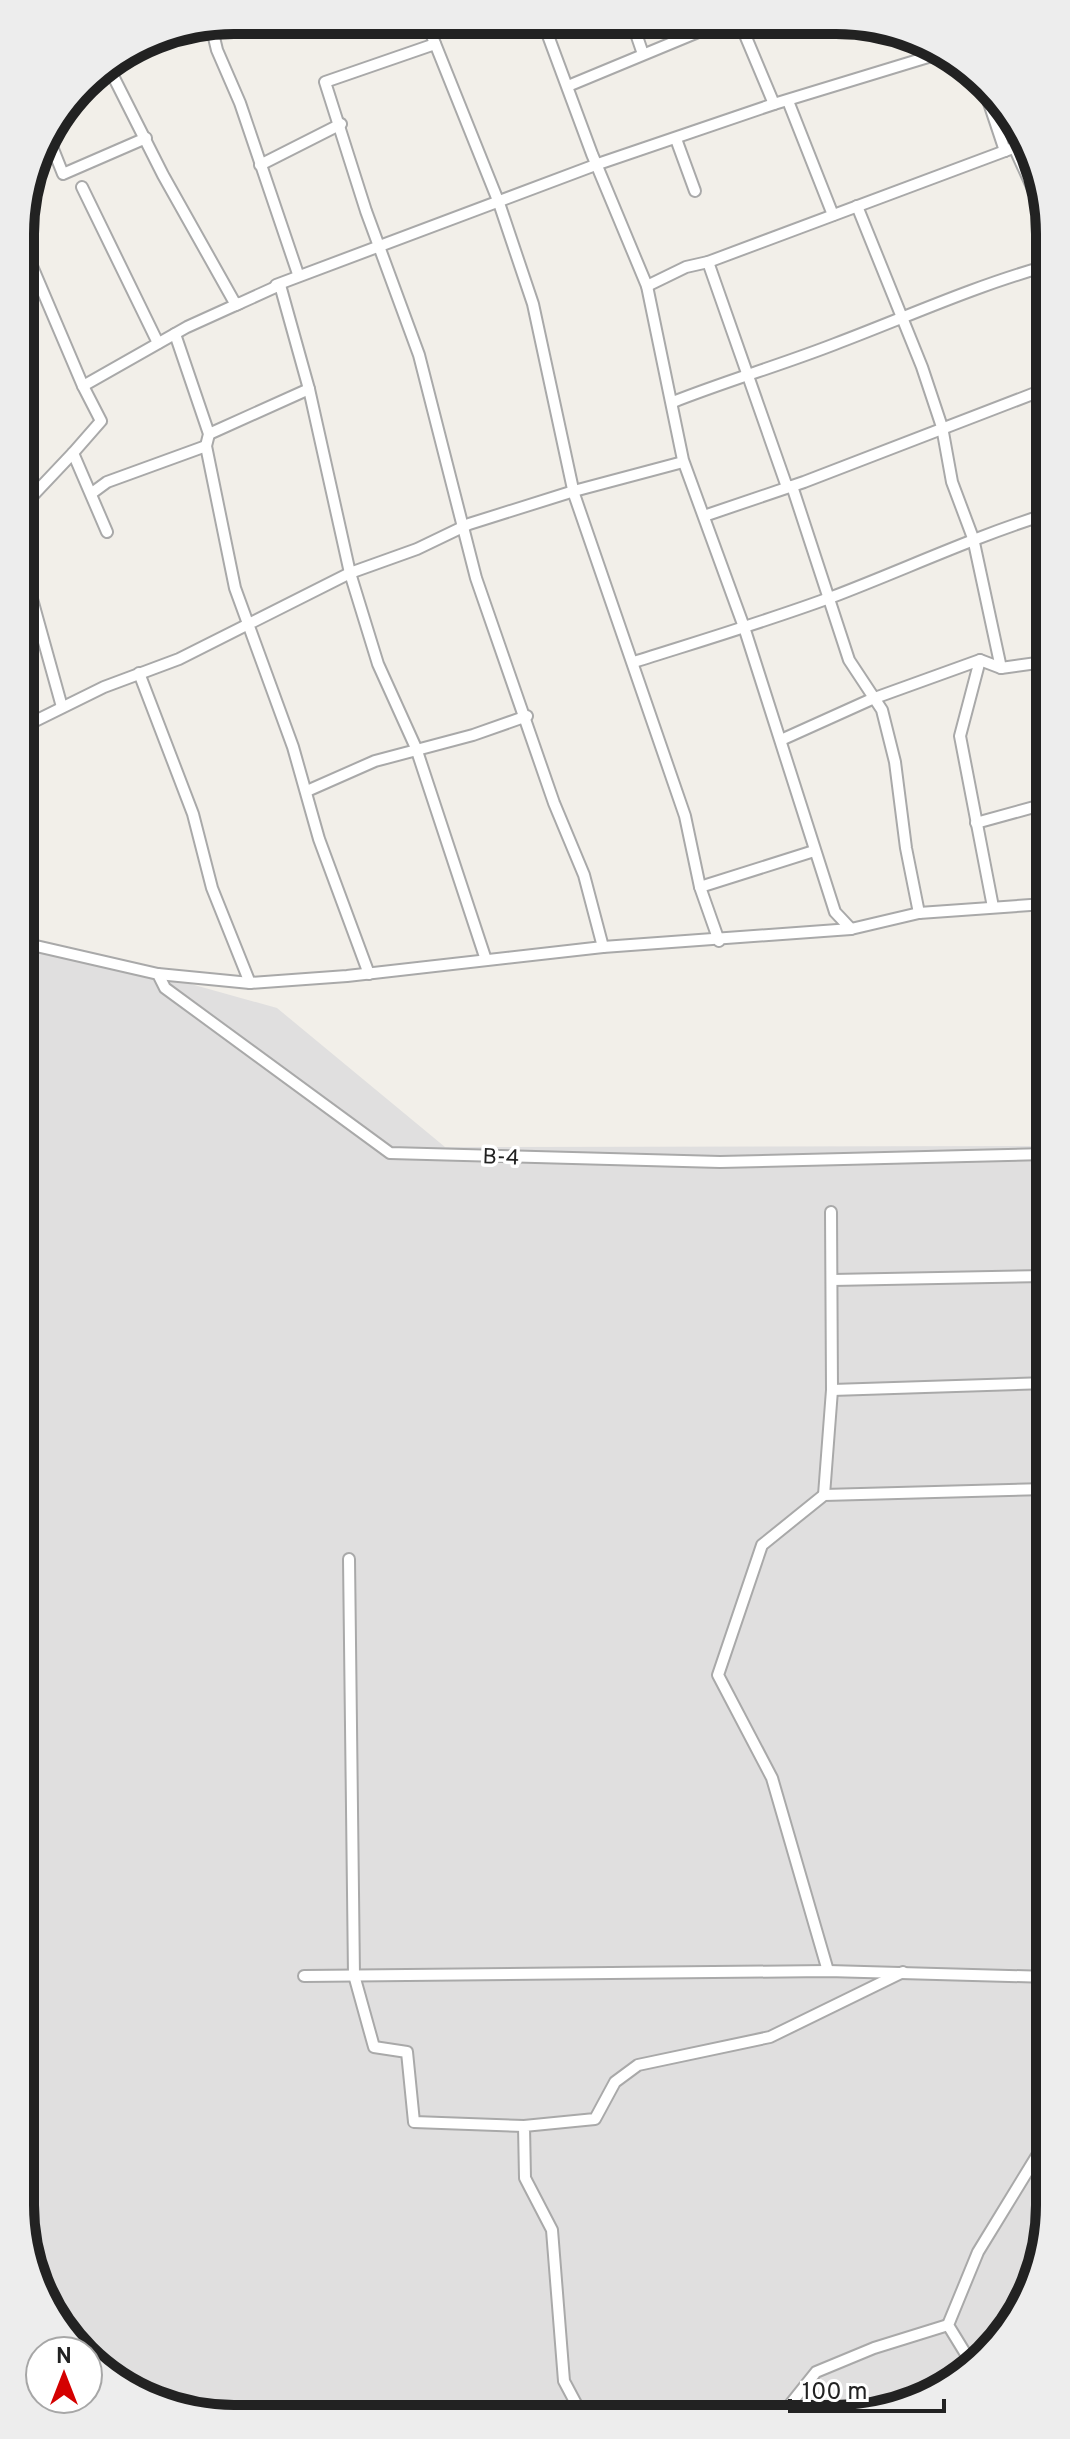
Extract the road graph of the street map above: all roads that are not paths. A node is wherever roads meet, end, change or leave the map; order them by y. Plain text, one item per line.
1 (431, 34) edge
2 (548, 34) edge
3 (636, 34) edge
4 (693, 34) edge
5 (745, 34) edge
6 (214, 36) edge
7 (435, 44) junction
8 (643, 54) junction
9 (928, 57) edge
10 (113, 76) edge
11 (568, 86) junction
12 (788, 101) junction
13 (774, 104) junction
14 (1000, 120) edge
15 (341, 124) junction
16 (146, 138) junction
17 (676, 139) junction
18 (1013, 148) edge
19 (53, 150) edge
20 (598, 164) junction
21 (260, 165) junction
22 (1028, 179) edge
23 (82, 187) dead end
24 (695, 191) dead end
25 (499, 203) junction
26 (857, 206) junction
27 (833, 215) junction
28 (381, 248) junction
29 (708, 262) junction
30 (1036, 269) edge
31 (34, 271) edge
32 (298, 274) junction
33 (647, 286) junction
34 (236, 305) junction
35 (901, 316) junction
36 (175, 334) junction
37 (158, 343) junction
38 (748, 372) junction
39 (83, 386) junction
40 (309, 389) junction
41 (1036, 393) edge
42 (673, 402) junction
43 (942, 427) junction
44 (209, 434) junction
45 (206, 446) junction
46 (73, 453) junction
47 (683, 462) junction
48 (790, 487) junction
49 (574, 491) junction
50 (92, 493) junction
51 (34, 494) edge
52 (704, 516) junction
53 (1036, 518) edge
54 (462, 529) junction
55 (107, 532) dead end
56 (973, 538) junction
57 (350, 573) junction
58 (828, 598) junction
59 (34, 606) edge
60 (248, 625) junction
61 (744, 627) junction
62 (980, 660) junction
63 (634, 662) junction
64 (1036, 663) edge
65 (1001, 668) junction
66 (139, 673) junction
67 (872, 699) junction
68 (62, 707) junction
69 (527, 716) junction
70 (34, 721) edge
71 (781, 740) junction
72 (416, 748) junction
73 (307, 791) junction
74 (1036, 806) edge
75 (976, 823) junction
76 (814, 851) junction
77 (700, 887) junction
78 (1036, 905) edge
79 (993, 907) junction
80 (919, 913) junction
81 (851, 929) junction
82 (719, 941) junction
83 (34, 946) edge
84 (603, 947) junction
85 (486, 960) junction
86 (158, 974) junction
87 (369, 974) junction
88 (250, 983) junction
89 (1036, 1154) edge
90 (831, 1212) dead end
91 (1036, 1276) edge
92 (832, 1280) junction
93 (1036, 1383) edge
94 (832, 1390) junction
95 (1036, 1489) edge
96 (824, 1495) junction
97 (349, 1559) dead end
98 (828, 1971) junction
99 (905, 1971) junction
100 (354, 1975) junction
101 (304, 1976) dead end
102 (1036, 1976) edge
103 (524, 2126) junction
104 (1036, 2157) edge
105 (948, 2325) junction
106 (967, 2356) edge
107 (577, 2405) edge
108 (790, 2405) edge

1 - 7 street
2 - 11 street
3 - 8 street
4 - 8 street
5 - 13 street
6 - 21 street
7 - 15 street
7 - 25 street
8 - 11 street
9 - 12 street
10 - 16 street
11 - 20 street
12 - 13 street
12 - 27 street
13 - 17 street
14 - 18 street
15 - 21 street
15 - 28 street
16 - 19 street
16 - 34 street
17 - 20 street
17 - 24 street
18 - 22 street
18 - 26 street
20 - 25 street
20 - 33 street
21 - 32 street
23 - 37 street
25 - 28 street
25 - 49 street
26 - 27 street
26 - 35 street
27 - 29 street
28 - 32 street
28 - 54 street
29 - 33 street
29 - 38 street
30 - 35 street
31 - 39 street
32 - 34 street
33 - 42 street
34 - 36 street
34 - 40 street
35 - 38 street
35 - 43 street
36 - 37 street
36 - 44 street
37 - 39 street
38 - 42 street
38 - 48 street
39 - 46 street
40 - 44 street
40 - 57 street
41 - 43 street
42 - 47 street
43 - 48 street
43 - 56 street
44 - 45 street
45 - 50 street
45 - 60 street
46 - 50 street
46 - 51 street
47 - 49 street
47 - 52 street
48 - 52 street
48 - 58 street
49 - 54 street
49 - 63 street
50 - 55 street
52 - 61 street
53 - 56 street
54 - 57 street
54 - 69 street
56 - 58 street
56 - 65 street
57 - 60 street
57 - 72 street
58 - 61 street
58 - 67 street
59 - 68 street
60 - 66 street
60 - 73 street
61 - 63 street
61 - 71 street
62 - 65 street
62 - 67 street
62 - 75 street
63 - 77 street
64 - 65 street
66 - 68 street
66 - 88 street
67 - 71 street
67 - 80 street
68 - 70 street
69 - 72 street
69 - 84 street
71 - 76 street
72 - 73 street
72 - 85 street
73 - 87 street
74 - 75 street
75 - 79 street
76 - 77 street
76 - 81 street
77 - 82 street
78 - 79 street
79 - 80 street
80 - 81 street
81 - 82 street
82 - 84 street
83 - 86 street
84 - 85 street
85 - 87 street
86 - 88 street
86 - 89 street, B-4
87 - 88 street
90 - 92 street
91 - 92 street
92 - 94 street
93 - 94 street
94 - 96 street
95 - 96 street
96 - 98 street
97 - 100 street
98 - 99 street
98 - 100 street
99 - 102 street
99 - 103 street
100 - 101 street
100 - 103 street
103 - 107 street
104 - 105 street
105 - 106 street
105 - 108 street

